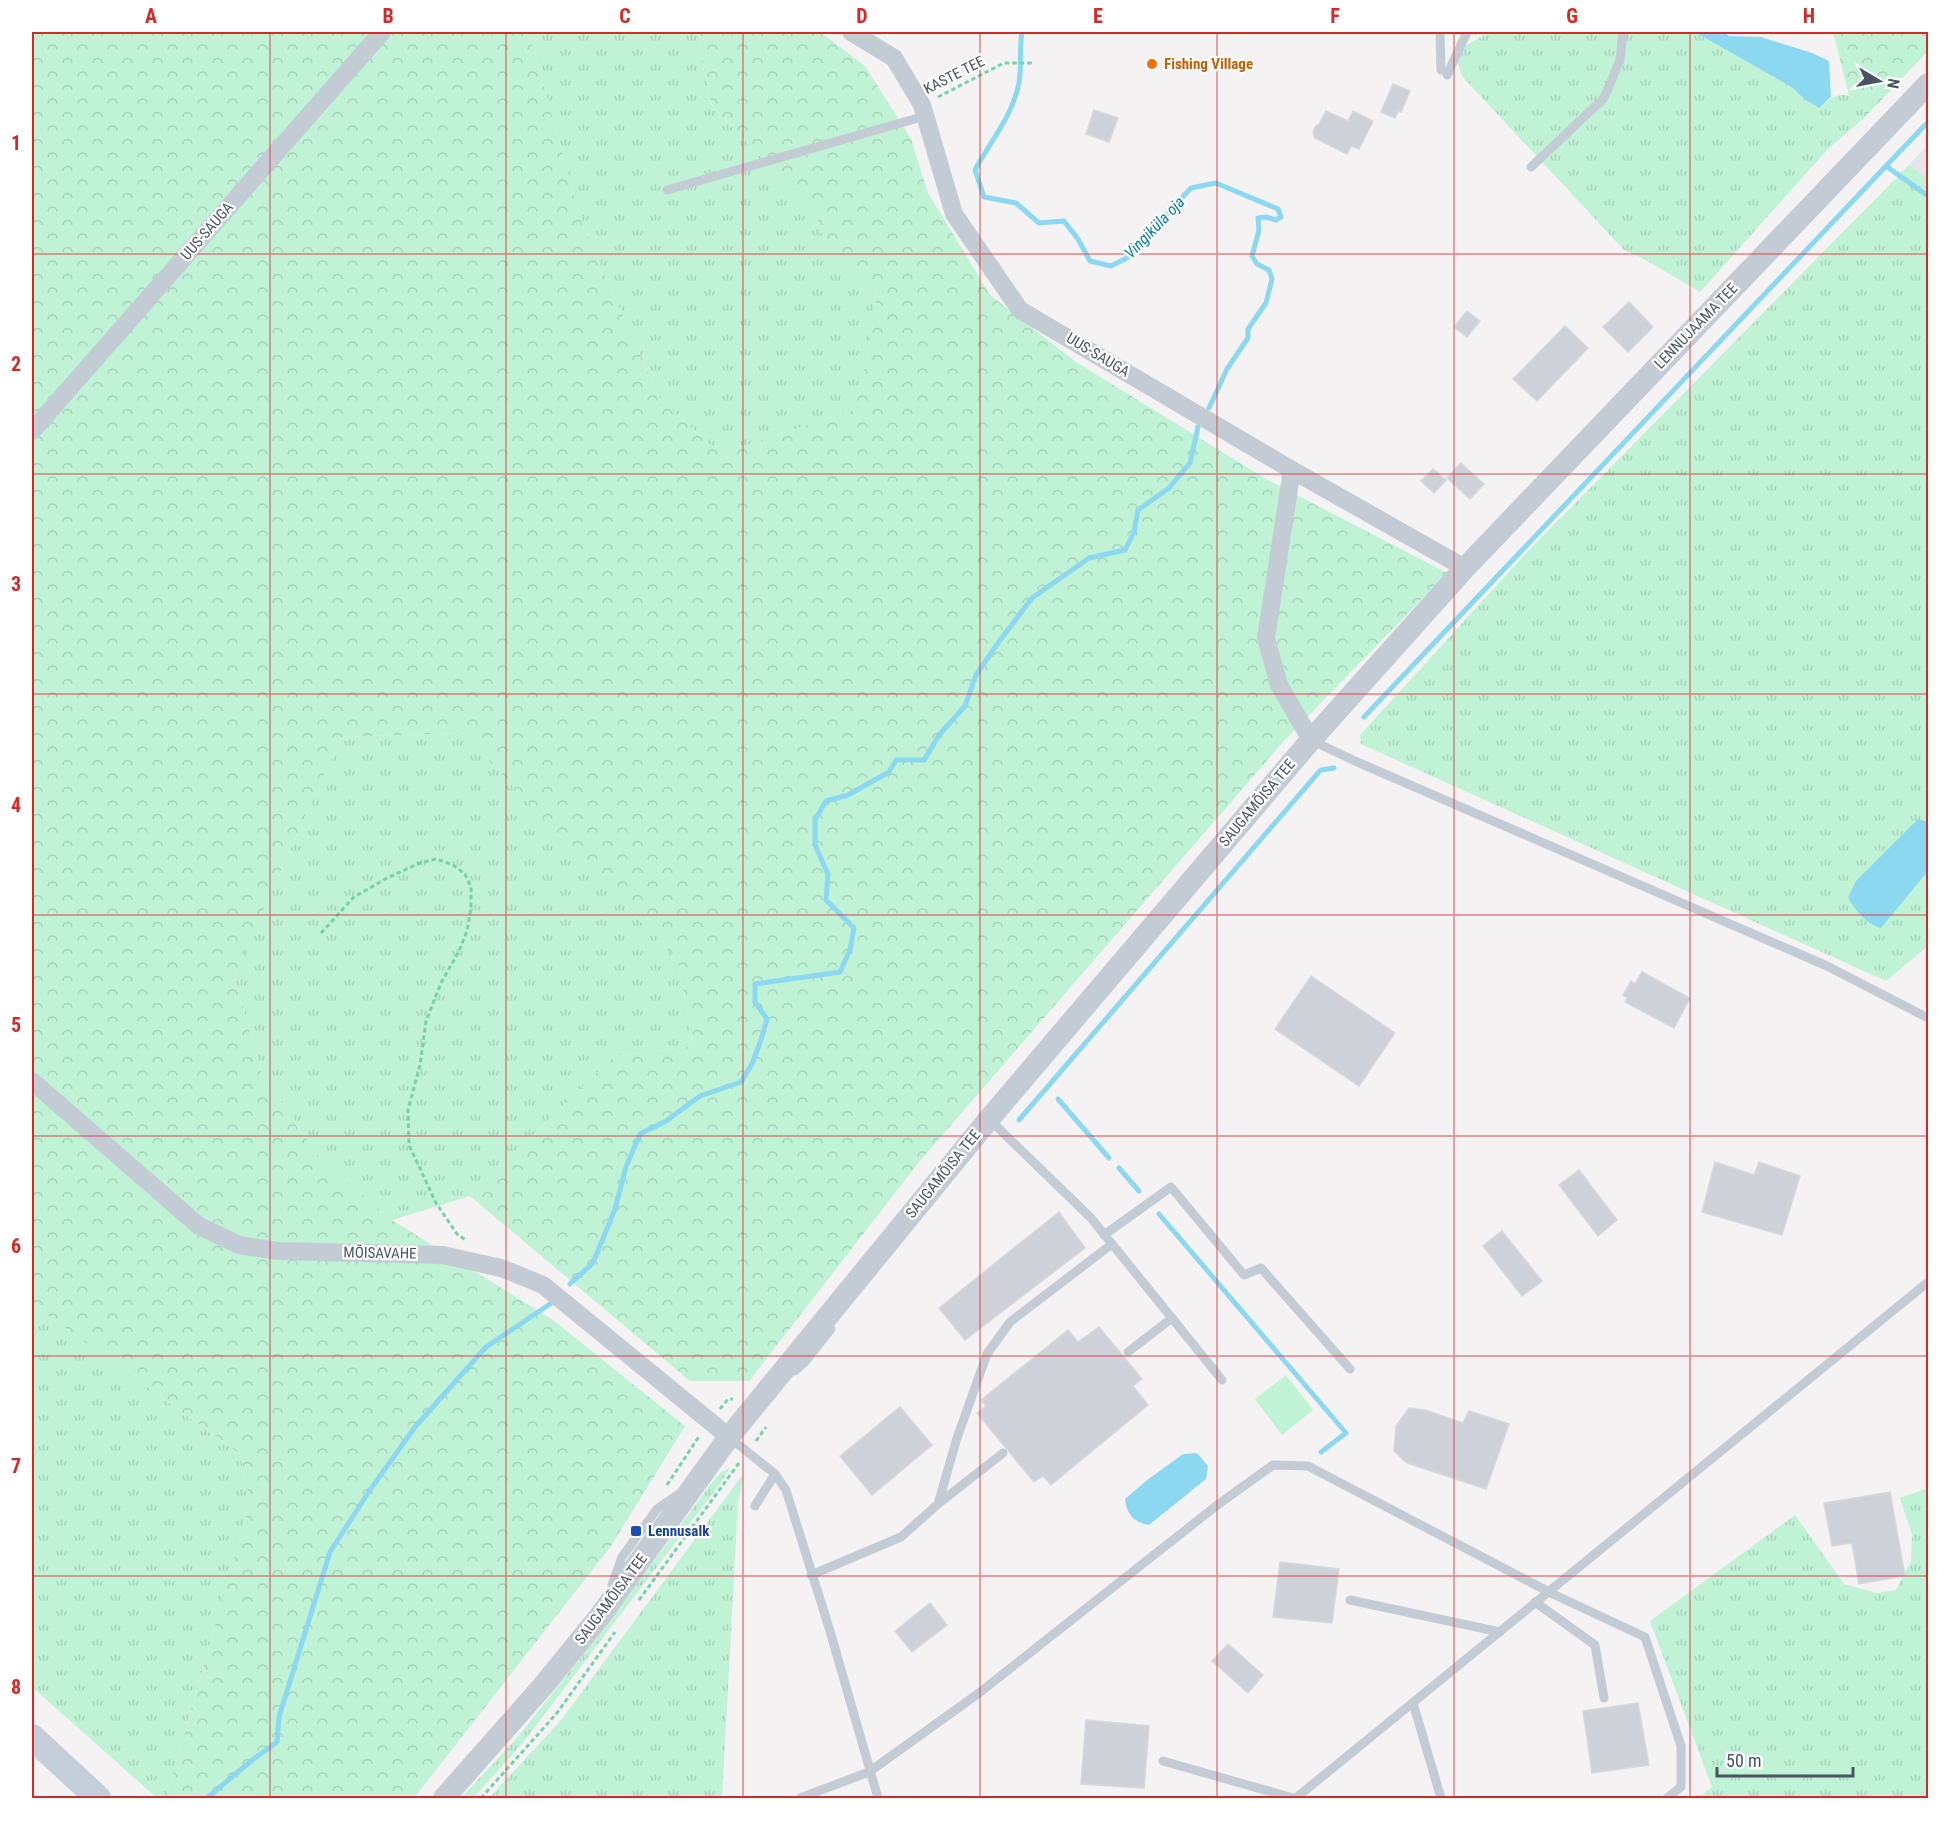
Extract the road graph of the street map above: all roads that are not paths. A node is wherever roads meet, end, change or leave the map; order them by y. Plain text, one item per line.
1 (382, 32) edge
2 (851, 32) edge
3 (1440, 32) edge
4 (1467, 32) edge
5 (1623, 32) edge
6 (1929, 84) edge
7 (923, 111) junction
8 (1531, 167) dead end
9 (667, 190) dead end
10 (32, 430) edge
11 (1292, 470) junction
12 (1465, 568) junction
13 (1311, 740) junction
14 (1929, 1018) edge
15 (32, 1081) edge
16 (989, 1119) junction
17 (1104, 1235) junction
18 (1112, 1244) junction
19 (866, 1269) junction
20 (1929, 1282) edge
21 (1172, 1318) junction
22 (1128, 1352) dead end
23 (1350, 1369) dead end
24 (1222, 1380) dead end
25 (761, 1414) junction
26 (729, 1437) junction
27 (1003, 1453) dead end
28 (775, 1474) junction
29 (938, 1504) junction
30 (755, 1506) dead end
31 (811, 1575) junction
32 (1548, 1592) junction
33 (1350, 1600) dead end
34 (1535, 1602) junction
35 (1500, 1632) junction
36 (1604, 1698) dead end
37 (1413, 1703) junction
38 (32, 1737) edge
39 (1163, 1761) dead end
40 (869, 1772) junction
41 (98, 1798) edge
42 (444, 1798) edge
43 (800, 1798) edge
44 (878, 1798) edge
45 (1295, 1798) edge
46 (1442, 1798) edge
47 (1667, 1798) edge

1 - 10 street, UUS-SAUGA
2 - 7 street, UUS-SAUGA
3 - 4 lane
5 - 8 lane
6 - 12 street, LENNUJAAMA TEE
7 - 9 lane
7 - 11 street, UUS-SAUGA
11 - 12 street, UUS-SAUGA
11 - 13 street
12 - 13 street, SAUGAMÕISA TEE
13 - 14 lane
13 - 16 street, SAUGAMÕISA TEE
15 - 26 street, MÕISAVAHE
16 - 17 lane
16 - 19 street, SAUGAMÕISA TEE
17 - 18 lane
17 - 23 lane
18 - 21 lane
18 - 29 lane
19 - 25 street, SAUGAMÕISA TEE
19 - 25 lane
20 - 32 lane
21 - 22 lane
21 - 24 lane
25 - 26 street, SAUGAMÕISA TEE
26 - 28 lane
26 - 42 street, SAUGAMÕISA TEE
27 - 29 lane
28 - 30 lane
28 - 31 lane
29 - 31 lane
31 - 40 lane
32 - 34 lane
32 - 40 lane
32 - 47 lane
33 - 35 lane
34 - 35 lane
34 - 36 lane
35 - 37 lane
37 - 45 lane
37 - 46 lane
38 - 41 main road
39 - 45 lane
40 - 43 lane
40 - 44 lane

